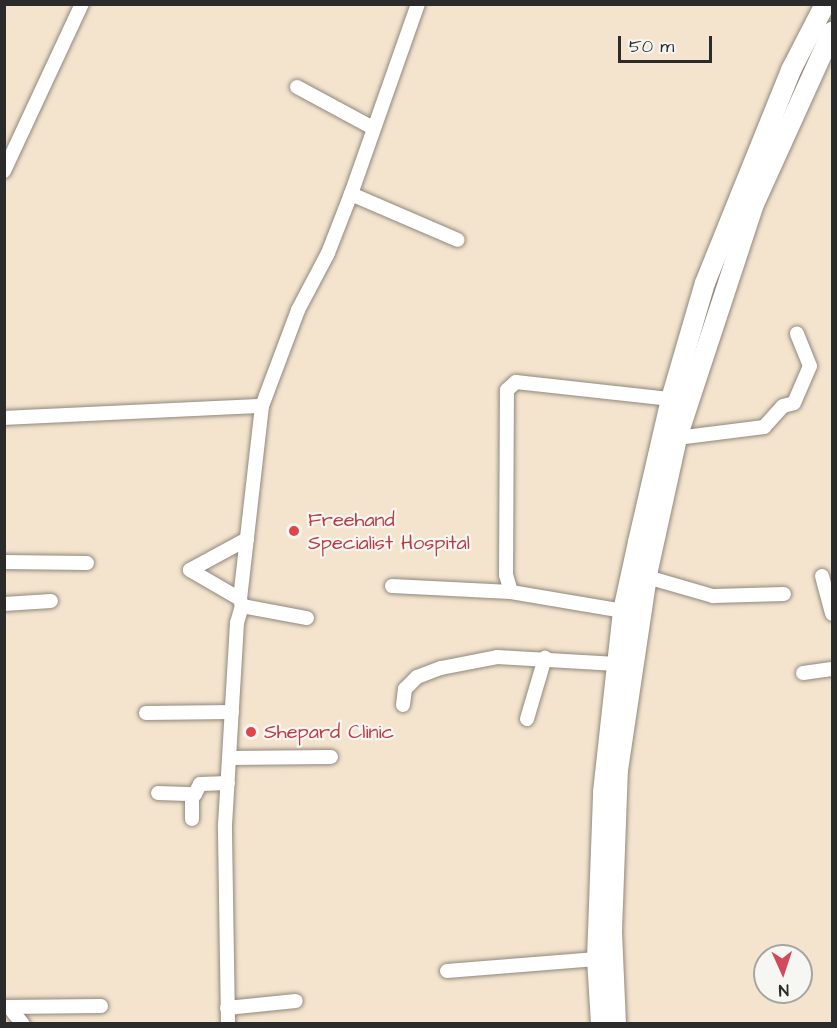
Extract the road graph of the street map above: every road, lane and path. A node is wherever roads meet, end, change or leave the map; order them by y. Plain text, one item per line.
1 (82, 4) edge
2 (418, 4) edge
3 (825, 4) edge
4 (832, 32) edge
5 (297, 87) dead end
6 (373, 128) junction
7 (4, 171) edge
8 (351, 194) junction
9 (458, 240) dead end
10 (797, 334) dead end
11 (671, 399) junction
12 (262, 406) junction
13 (4, 418) edge
14 (677, 438) junction
15 (247, 539) junction
16 (4, 562) edge
17 (87, 563) dead end
18 (822, 576) dead end
19 (647, 577) junction
20 (392, 586) dead end
21 (511, 592) junction
22 (784, 594) dead end
23 (51, 601) dead end
24 (241, 602) junction
25 (4, 604) edge
26 (623, 611) junction
27 (832, 614) edge
28 (307, 618) dead end
29 (545, 658) junction
30 (617, 664) junction
31 (832, 669) edge
32 (802, 673) dead end
33 (403, 705) dead end
34 (232, 712) junction
35 (146, 713) dead end
36 (527, 719) dead end
37 (331, 757) dead end
38 (229, 758) junction
39 (228, 783) junction
40 (158, 793) dead end
41 (192, 794) junction
42 (192, 819) dead end
43 (597, 959) junction
44 (447, 971) dead end
45 (296, 1001) dead end
46 (101, 1006) dead end
47 (7, 1007) edge
48 (227, 1008) junction
49 (23, 1023) edge
50 (228, 1023) edge
51 (601, 1023) edge
52 (616, 1023) edge

1 - 7 street
2 - 6 street
3 - 11 main road
4 - 14 main road
5 - 6 street
6 - 8 street
8 - 9 street
8 - 12 street
10 - 14 street
11 - 21 street
11 - 26 main road
12 - 13 street
12 - 15 street
14 - 19 main road
15 - 24 street
15 - 24 street
16 - 17 street
18 - 27 street
19 - 22 street
19 - 52 main road
20 - 21 street
21 - 26 street
23 - 25 street
24 - 28 street
24 - 34 street
26 - 30 main road
29 - 30 street
29 - 33 street
29 - 36 street
30 - 43 main road
31 - 32 street
34 - 35 street
34 - 38 street
37 - 38 street
38 - 39 street
39 - 41 street
39 - 48 street
40 - 41 street
41 - 42 street
43 - 44 street
43 - 51 main road
45 - 48 street
46 - 47 street
47 - 49 street
48 - 50 street

